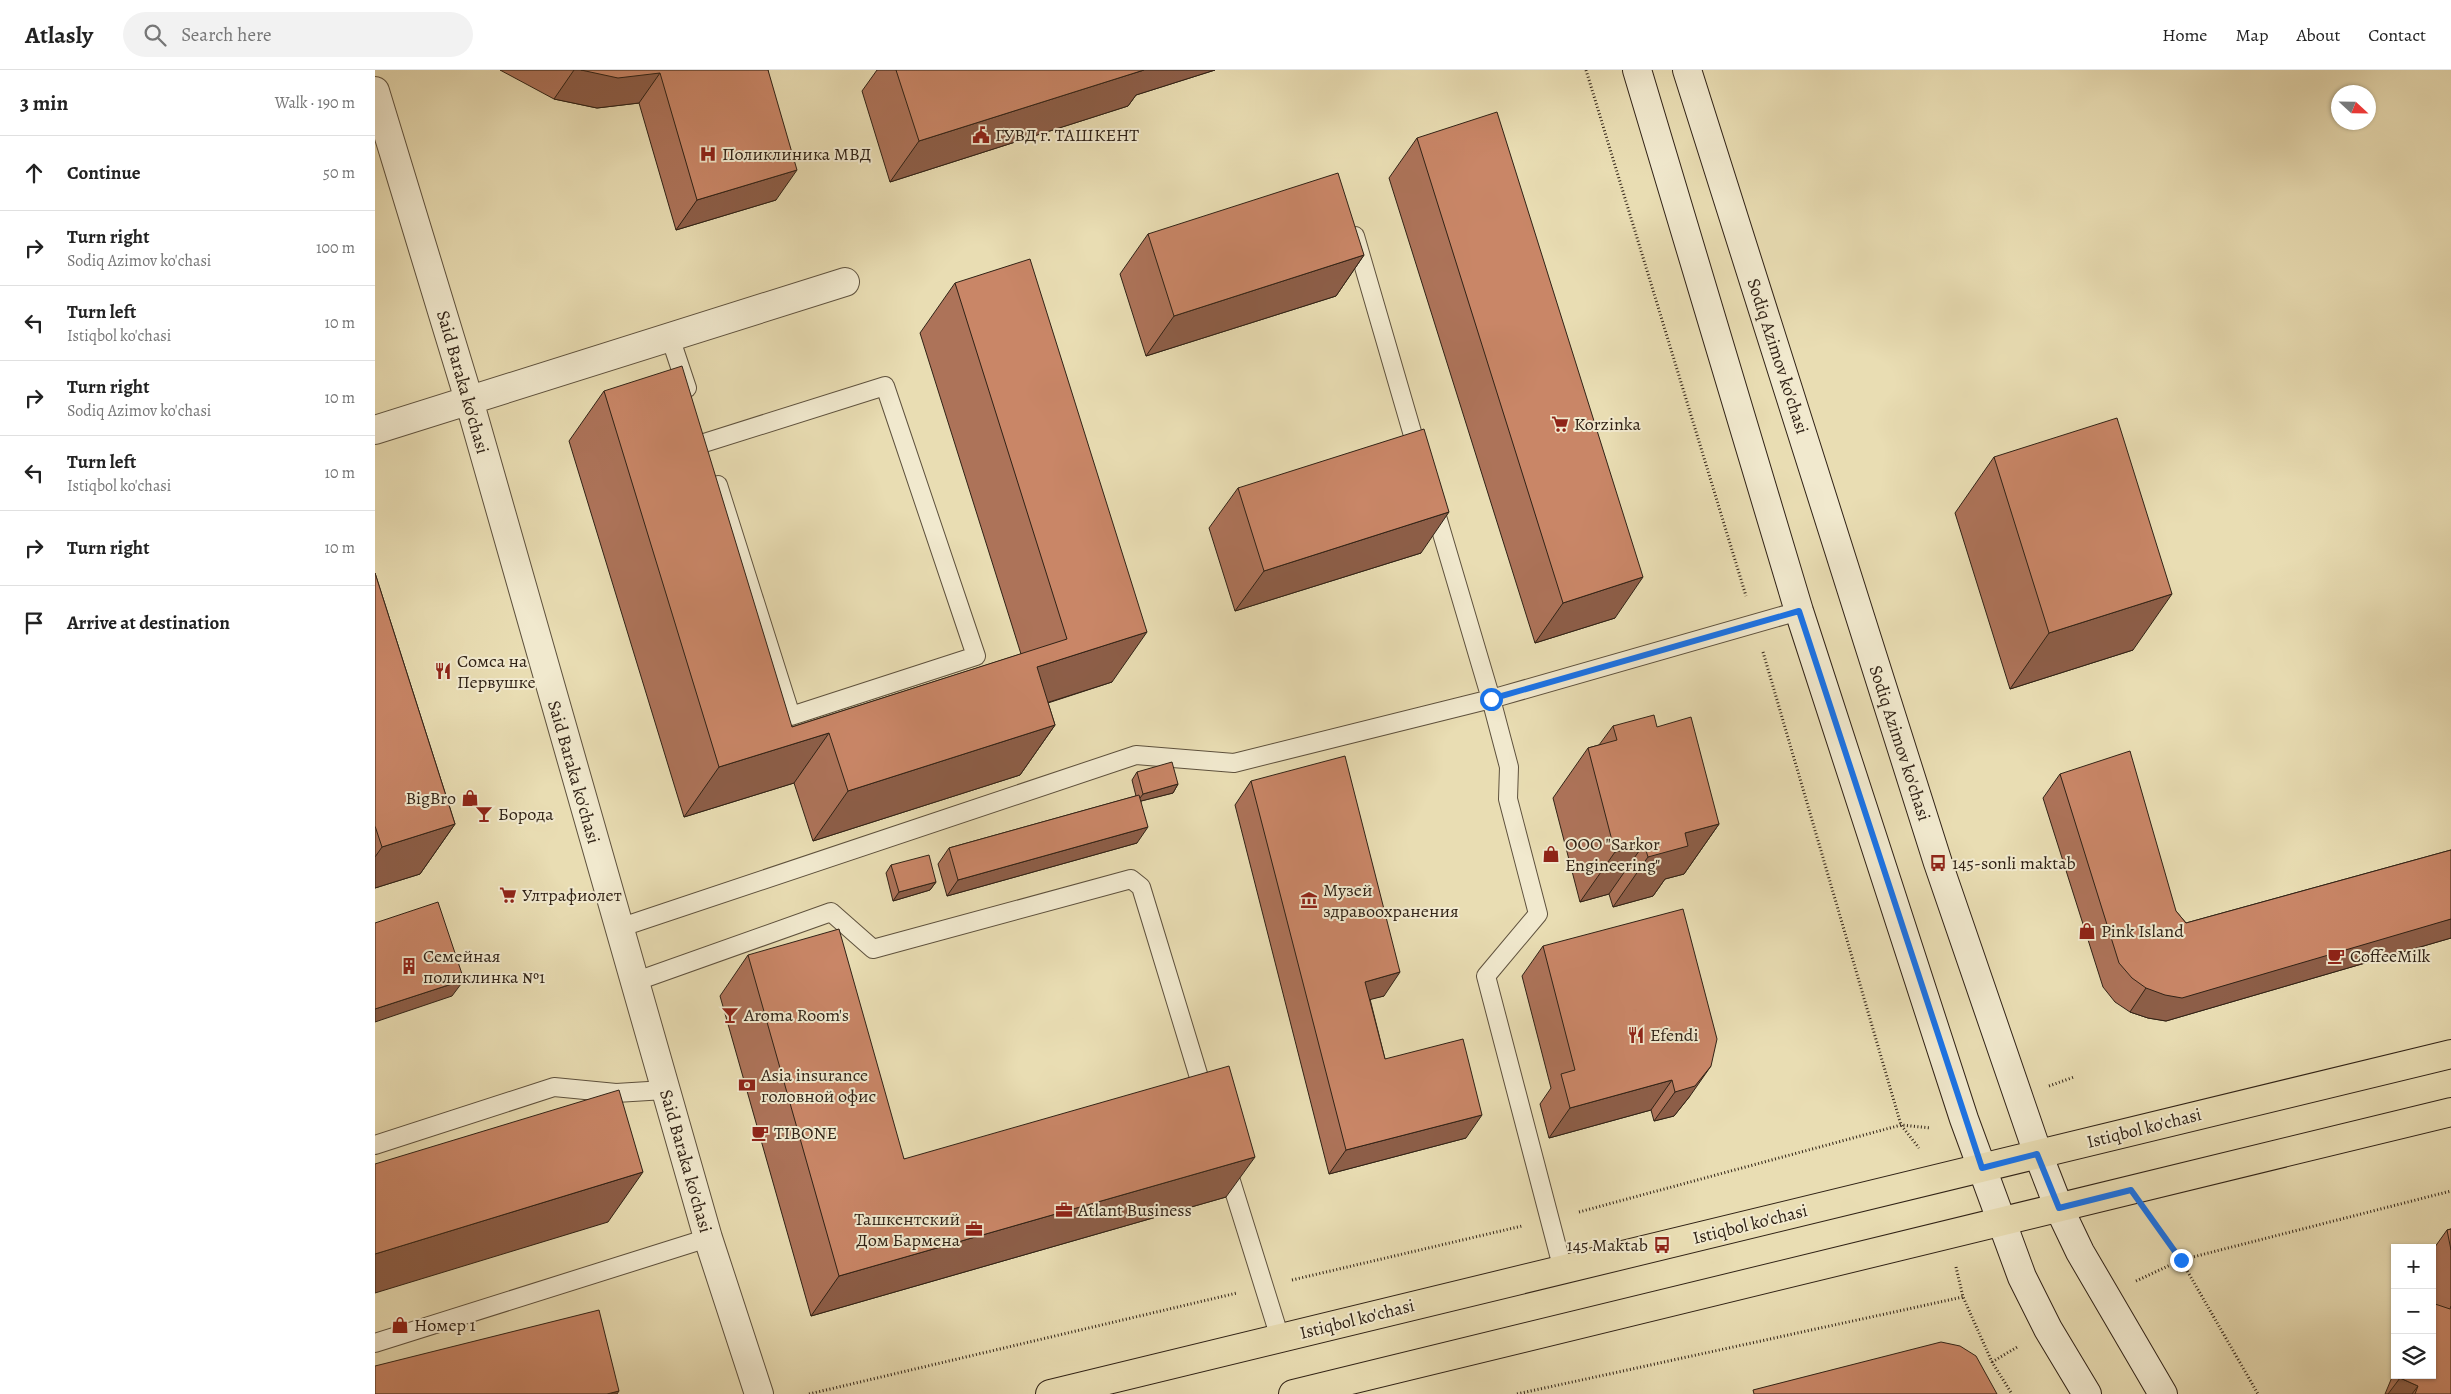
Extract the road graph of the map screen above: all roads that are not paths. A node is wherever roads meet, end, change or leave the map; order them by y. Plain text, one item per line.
1 (1637, 70) edge
2 (1687, 70) edge
3 (375, 91) edge
4 (1351, 224) edge
5 (845, 282) dead end
6 (670, 337) junction
7 (469, 400) junction
8 (693, 408) edge
9 (699, 426) edge
10 (375, 430) edge
11 (704, 443) junction
12 (1424, 471) edge
13 (1429, 490) edge
14 (1799, 611) junction
15 (1491, 699) junction
16 (619, 928) junction
17 (634, 982) junction
18 (2451, 1054) edge
19 (665, 1090) junction
20 (1210, 1112) edge
21 (2451, 1112) edge
22 (375, 1145) edge
23 (1221, 1150) edge
24 (2037, 1154) junction
25 (1982, 1168) junction
26 (2059, 1208) junction
27 (2001, 1222) junction
28 (708, 1238) junction
29 (1563, 1270) junction
30 (1280, 1338) junction
31 (375, 1344) edge
32 (759, 1394) edge
33 (1049, 1394) edge
34 (1293, 1394) edge
35 (2087, 1394) edge
36 (2163, 1394) edge

1 - 14 main road
2 - 24 main road, Sodiq Azimov ko'chasi
3 - 7 main road, Said Baraka ko'chasi
4 - 12 lane
5 - 6 main road
6 - 7 main road
6 - 8 lane
7 - 10 main road
7 - 16 main road, Said Baraka ko'chasi
9 - 11 lane
11 - 11 lane
13 - 15 lane
14 - 15 lane
14 - 25 main road
15 - 16 lane
15 - 29 lane
16 - 17 main road, Said Baraka ko'chasi
17 - 19 main road, Said Baraka ko'chasi
17 - 20 lane
18 - 24 main road, Istiqbol ko'chasi
19 - 22 lane
19 - 28 main road, Said Baraka ko'chasi
21 - 26 main road
23 - 30 lane
24 - 25 main road, Istiqbol ko'chasi
24 - 26 main road, Sodiq Azimov ko'chasi
25 - 27 main road
25 - 29 main road, Istiqbol ko'chasi
26 - 27 main road
26 - 36 main road, Sodiq Azimov ko'chasi
27 - 34 main road
27 - 35 main road
28 - 31 lane
28 - 32 main road, Said Baraka ko'chasi
29 - 30 main road, Istiqbol ko'chasi
30 - 33 main road, Istiqbol ko'chasi

